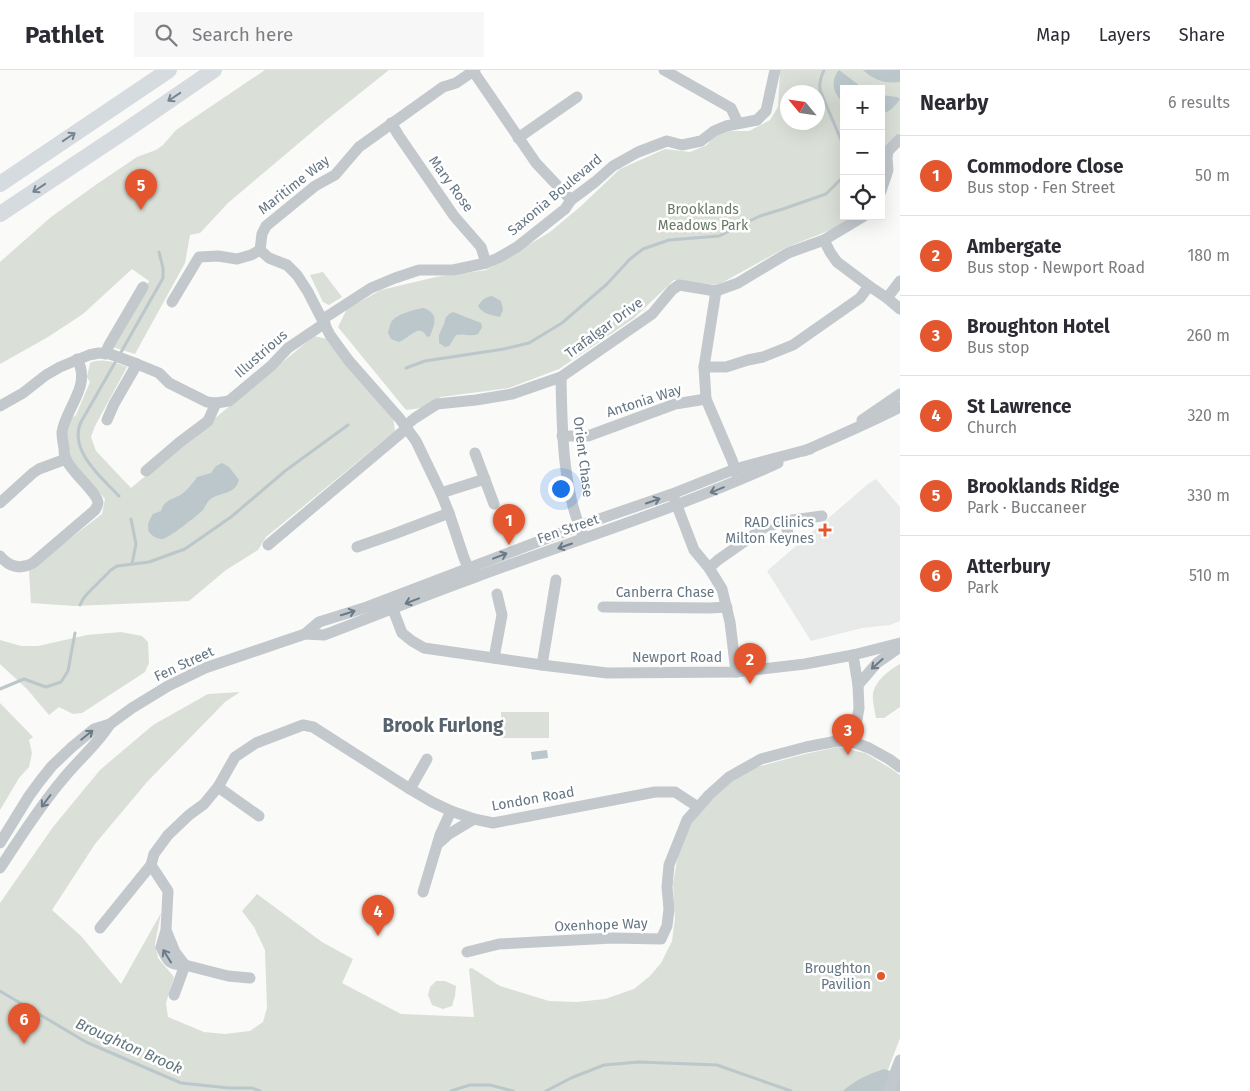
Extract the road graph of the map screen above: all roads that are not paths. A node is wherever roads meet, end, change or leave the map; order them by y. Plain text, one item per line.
1 (169, 70) edge
2 (214, 70) edge
3 (664, 70) edge
4 (775, 70) edge
5 (474, 71) edge
6 (577, 96) dead end
7 (392, 123) junction
8 (738, 123) junction
9 (518, 138) junction
10 (900, 139) edge
11 (885, 179) edge
12 (0, 184) edge
13 (571, 200) junction
14 (4, 212) edge
15 (857, 220) edge
16 (824, 240) junction
17 (260, 250) junction
18 (486, 263) junction
19 (900, 281) edge
20 (869, 286) junction
21 (136, 291) dead end
22 (716, 291) junction
23 (887, 298) junction
24 (172, 302) dead end
25 (900, 309) edge
26 (324, 321) junction
27 (108, 354) junction
28 (77, 359) junction
29 (137, 364) junction
30 (704, 367) junction
31 (561, 377) junction
32 (900, 394) edge
33 (706, 399) junction
34 (216, 403) junction
35 (0, 406) edge
36 (900, 407) edge
37 (107, 420) dead end
38 (406, 427) junction
39 (844, 432) junction
40 (562, 436) junction
41 (810, 448) junction
42 (475, 453) dead end
43 (66, 460) junction
44 (735, 469) junction
45 (146, 471) dead end
46 (485, 479) junction
47 (738, 481) junction
48 (441, 493) junction
49 (675, 500) junction
50 (0, 503) edge
51 (494, 504) dead end
52 (449, 513) junction
53 (822, 516) dead end
54 (298, 519) junction
55 (786, 522) junction
56 (580, 526) junction
57 (306, 528) dead end
58 (788, 534) dead end
59 (585, 539) junction
60 (268, 545) dead end
61 (357, 547) dead end
62 (0, 556) edge
63 (708, 568) junction
64 (470, 573) junction
65 (556, 580) dead end
66 (496, 594) dead end
67 (391, 604) junction
68 (603, 607) dead end
69 (727, 607) junction
70 (900, 642) edge
71 (900, 647) edge
72 (853, 656) junction
73 (494, 658) junction
74 (542, 665) junction
75 (736, 672) junction
76 (858, 685) junction
77 (110, 724) junction
78 (853, 742) junction
79 (427, 759) dead end
80 (900, 767) edge
81 (218, 787) junction
82 (410, 789) junction
83 (698, 807) junction
84 (451, 811) junction
85 (259, 816) dead end
86 (474, 820) junction
87 (0, 843) edge
88 (439, 843) junction
89 (151, 865) junction
90 (0, 868) edge
91 (423, 892) dead end
92 (100, 928) dead end
93 (467, 952) dead end
94 (185, 965) junction
95 (250, 978) dead end
96 (174, 995) dead end
97 (900, 1060) edge
98 (888, 1091) edge

12 -> 1 highway
2 -> 14 highway
3 - 8 street
4 - 8 street, Saxonia Boulevard
5 - 7 street, Maritime Way
5 - 9 street
6 - 9 street
7 - 17 street, Maritime Way
7 - 18 street, Mary Rose
8 - 13 street, Saxonia Boulevard
9 - 13 street
10 - 11 street
13 - 18 street, Saxonia Boulevard
15 - 16 street, Trafalgar Drive
16 - 20 street
16 - 22 street, Trafalgar Drive
17 - 24 street
17 - 26 street
18 - 26 street, Saxonia Boulevard
19 - 23 street
20 - 23 street
20 - 30 street
21 - 27 street
22 - 30 street
22 - 31 street, Trafalgar Drive
23 - 25 street
26 - 34 street, Illustrious
26 - 38 street
27 - 28 street
27 - 29 street
28 - 35 street
28 - 43 street
29 - 34 street
29 - 37 street
30 - 33 street
31 - 38 street, Trafalgar Drive
31 - 40 street, Orient Chase
32 - 39 street, Fen Street
33 - 40 street, Antonia Way
33 - 44 street
34 - 45 street
36 - 39 street, Fen Street
38 - 48 street
38 - 54 street, Trafalgar Drive
39 - 41 street, Fen Street
40 - 56 street, Orient Chase
41 - 44 street, Fen Street
41 - 47 street, Fen Street
42 - 46 street
43 - 50 street
43 - 62 street
44 - 47 street
44 - 49 street, Fen Street
46 - 48 street
46 - 51 street
47 -> 49 street, Fen Street
48 - 52 street
56 -> 49 street, Fen Street
49 - 59 street, Fen Street
49 - 63 street, Canberra Chase
52 - 61 street
52 - 64 street
53 - 55 street
54 - 57 street
54 - 60 street, Trafalgar Drive
55 - 58 street
55 - 63 street
56 - 59 street, Orient Chase
64 -> 56 street, Fen Street
59 -> 64 street, Fen Street
63 - 69 street, Canberra Chase
64 - 67 street, Fen Street
65 - 74 street
66 - 73 street
67 - 73 street, Newport Road
67 - 77 street, Fen Street
68 - 69 street, Canberra Chase
69 - 75 street, Canberra Chase
70 - 72 street, Newport Road
71 -> 76 street
72 - 75 street, Newport Road
72 - 76 street
73 - 74 street, Newport Road
74 - 75 street, Newport Road
76 - 78 street
87 -> 77 street, Fen Street
77 -> 90 street, Fen Street
78 - 80 street
78 - 83 street, Oxenhope Way
79 - 82 street
81 - 82 street, London Road
81 - 85 street
81 - 89 street
82 - 84 street, London Road
83 - 86 street, London Road
83 - 93 street, Oxenhope Way
84 - 86 street, London Road
84 - 88 street
86 - 88 street
88 - 91 street
89 - 92 street
89 - 94 street
94 - 95 street
94 - 96 street
97 - 98 street

